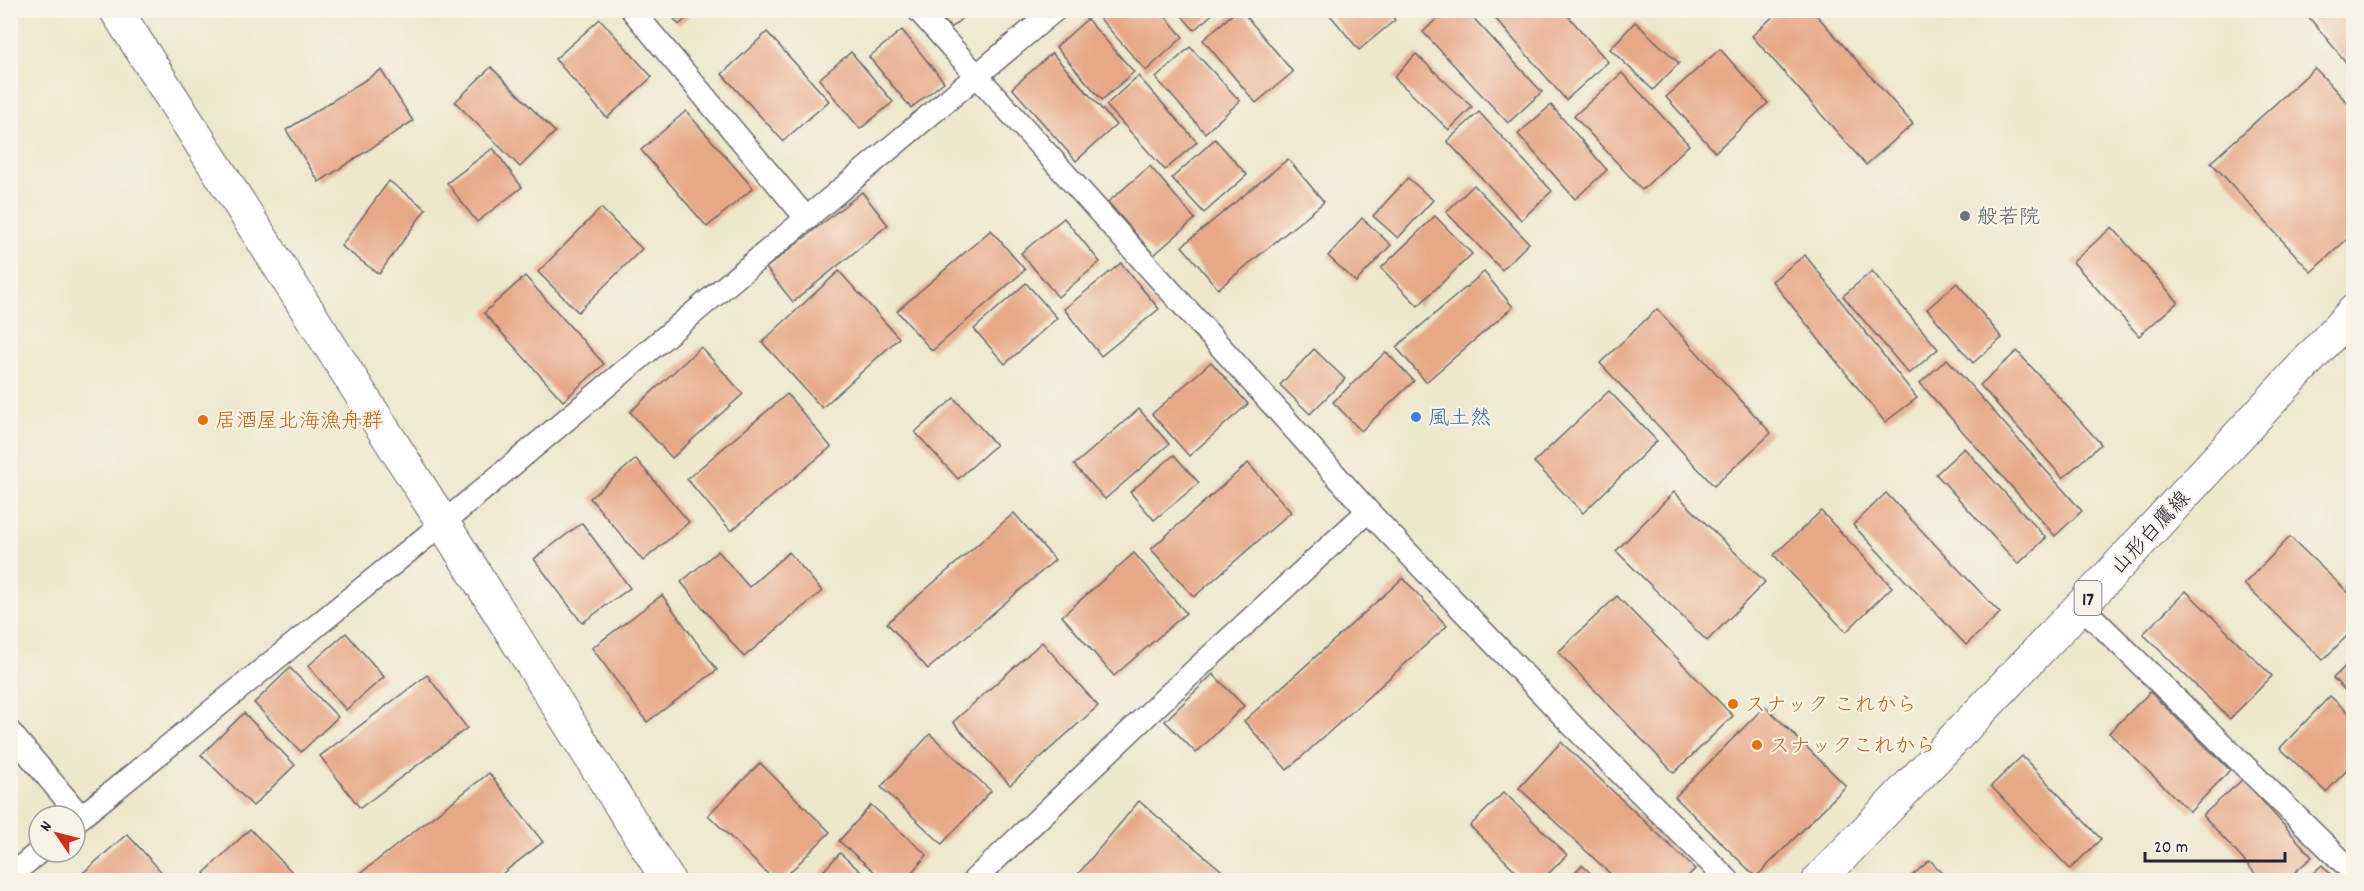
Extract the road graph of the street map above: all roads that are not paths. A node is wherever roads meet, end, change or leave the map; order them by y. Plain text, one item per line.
1 (116, 10) edge
2 (632, 10) edge
3 (918, 10) edge
4 (1055, 10) edge
5 (976, 76) junction
6 (807, 219) junction
7 (2354, 311) edge
8 (1368, 511) junction
9 (443, 523) junction
10 (2081, 606) junction
11 (10, 732) edge
12 (66, 804) edge
13 (87, 812) edge
14 (27, 862) edge
15 (2354, 873) edge
16 (10, 876) edge
17 (668, 880) edge
18 (974, 880) edge
19 (1728, 880) edge
20 (1819, 880) edge

1 - 9 street
2 - 6 lane
3 - 5 lane
4 - 5 lane
5 - 6 lane
5 - 8 lane
6 - 9 lane
7 - 10 street, 山形白鷹線 / 17
8 - 18 lane
8 - 19 lane
9 - 13 lane
9 - 17 street
10 - 15 lane
10 - 20 street, 山形白鷹線 / 17
11 - 12 lane
14 - 16 lane

